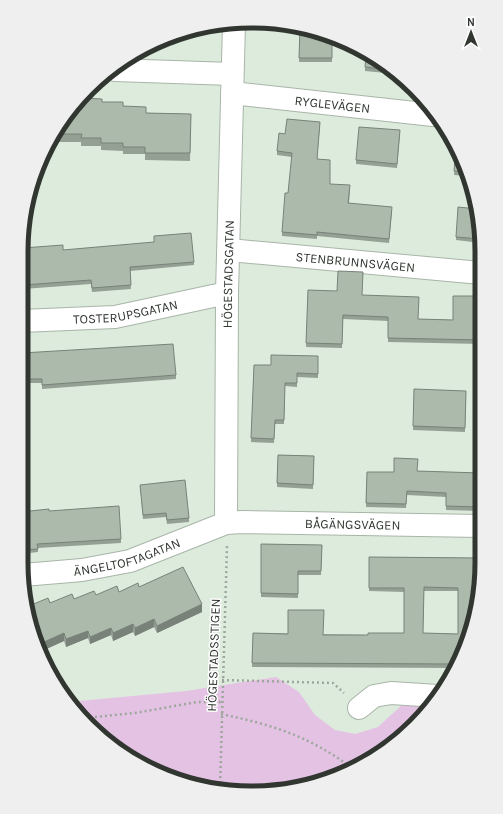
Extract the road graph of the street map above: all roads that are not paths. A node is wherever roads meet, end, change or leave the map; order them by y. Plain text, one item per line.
1 (234, 28) edge
2 (120, 70) edge
3 (232, 83) junction
4 (428, 114) edge
5 (229, 250) junction
6 (475, 272) edge
7 (227, 293) junction
8 (28, 321) edge
9 (226, 524) junction
10 (475, 526) edge
11 (28, 575) edge
12 (431, 696) edge
13 (359, 708) road end

1 - 3 street, HÖGESTADSGATAN
2 - 3 street, RYGLEVÄGEN
3 - 4 street, RYGLEVÄGEN
3 - 5 street, HÖGESTADSGATAN
5 - 6 street, STENBRUNNSVÄGEN
5 - 7 street, HÖGESTADSGATAN
7 - 8 street, TOSTERUPSGATAN
7 - 9 street, HÖGESTADSGATAN
9 - 10 street, BÅGÄNGSVÄGEN
9 - 11 street, ÄNGELTOFTAGATAN
12 - 13 street

